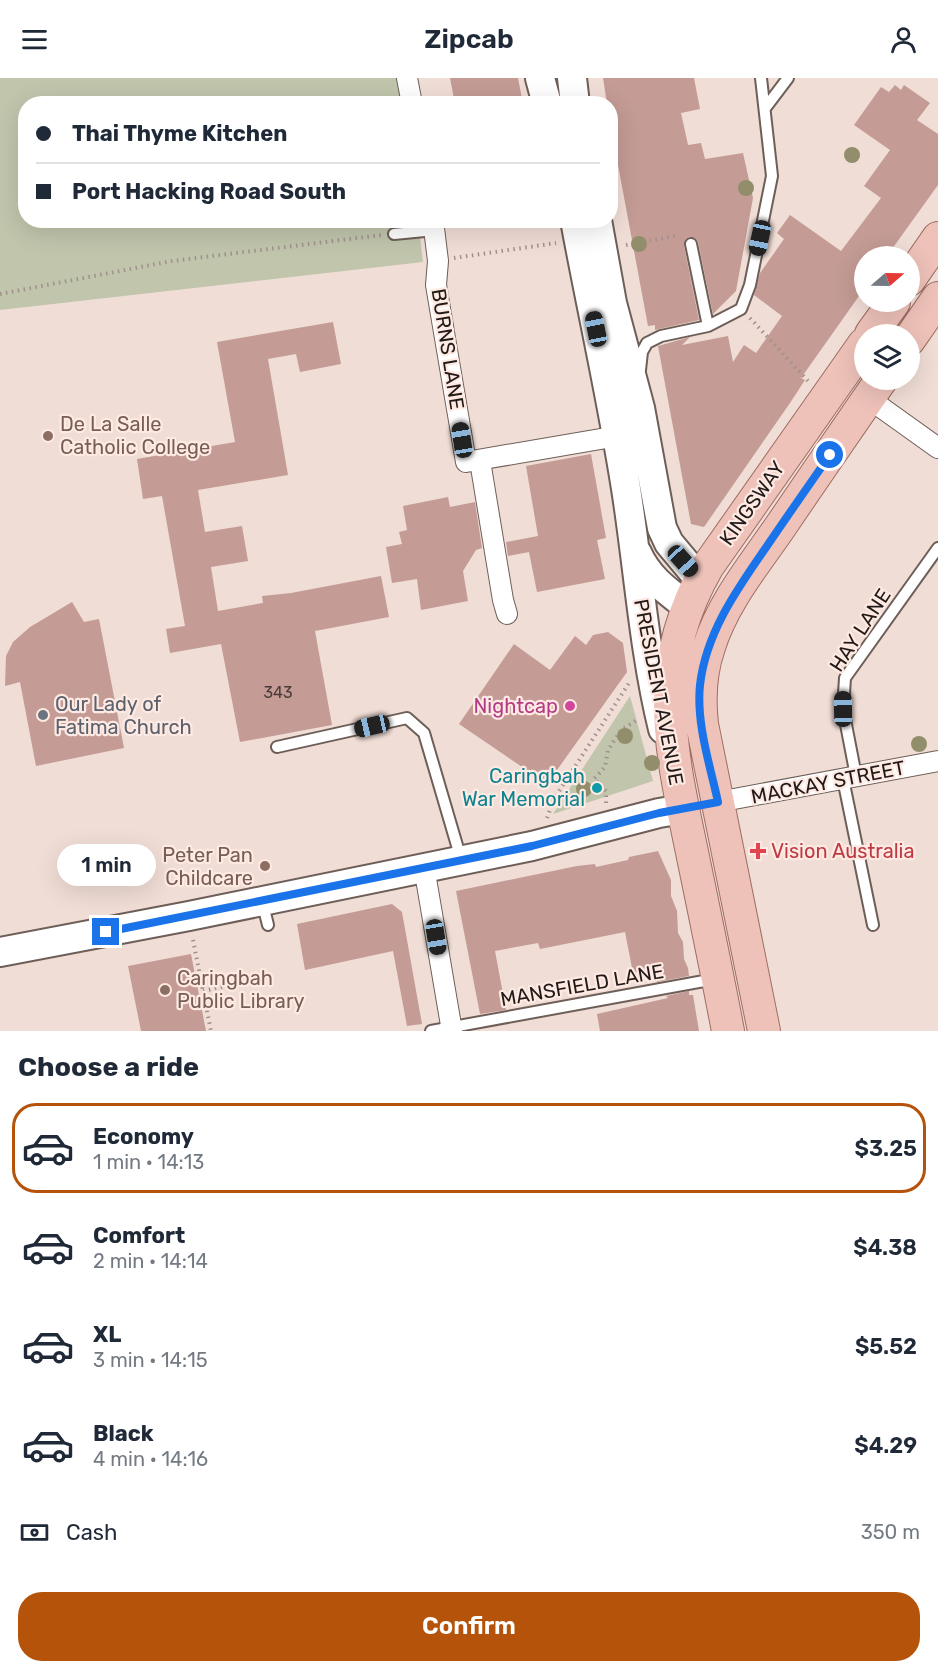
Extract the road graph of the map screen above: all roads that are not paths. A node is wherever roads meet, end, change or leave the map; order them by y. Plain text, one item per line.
1 (407, 78) edge
2 (540, 78) edge
3 (572, 78) edge
4 (761, 78) edge
5 (788, 78) edge
6 (410, 96) edge
7 (545, 96) edge
8 (574, 96) edge
9 (766, 107) junction
10 (421, 228) edge
11 (434, 228) edge
12 (577, 228) edge
13 (598, 228) edge
14 (394, 234) road end
15 (938, 238) edge
16 (691, 244) road end
17 (920, 264) edge
18 (938, 298) edge
19 (920, 324) edge
20 (708, 326) junction
21 (854, 354) edge
22 (825, 382) junction
23 (854, 386) edge
24 (874, 390) edge
25 (876, 390) edge
26 (637, 394) junction
27 (631, 435) junction
28 (938, 448) edge
29 (480, 460) junction
30 (938, 548) edge
31 (636, 549) junction
32 (694, 593) junction
33 (507, 614) dead end
34 (719, 622) junction
35 (277, 747) dead end
36 (938, 760) edge
37 (850, 777) junction
38 (718, 802) junction
39 (682, 804) junction
40 (461, 860) junction
41 (424, 867) junction
42 (873, 925) dead end
43 (0, 952) edge
44 (718, 979) junction
45 (452, 1029) edge
46 (431, 1031) edge
47 (728, 1031) edge
48 (764, 1031) edge

1 - 6 street
2 - 7 main road
3 - 8 main road
4 - 9 lane
5 - 9 lane
9 - 20 lane
10 - 14 lane
11 - 29 street, BURNS LANE
12 - 27 main road, PRESIDENT AVENUE
13 - 26 main road, PRESIDENT AVENUE
15 - 17 main road
16 - 20 lane
18 - 19 main road
20 - 26 lane
21 - 22 main road, KINGSWAY
22 - 23 main road
22 - 32 main road, KINGSWAY
24 - 34 main road, KINGSWAY
25 - 28 street
26 - 27 main road, PRESIDENT AVENUE
27 - 29 street
27 - 31 main road, PRESIDENT AVENUE
27 - 32 main road, PRESIDENT AVENUE
29 - 33 street
30 - 37 lane, HAY LANE
31 - 32 main road, PRESIDENT AVENUE
31 - 39 main road, PRESIDENT AVENUE
32 - 34 main road, PRESIDENT AVENUE
32 - 39 main road, KINGSWAY
34 - 38 main road, KINGSWAY
35 - 40 lane
36 - 37 street, MACKAY STREET
37 - 38 street, MACKAY STREET
37 - 42 lane, HAY LANE
38 - 39 main road
38 - 48 main road, KINGSWAY
39 - 40 main road
39 - 44 main road, KINGSWAY
40 - 41 main road
41 - 43 main road
41 - 45 street
44 - 45 lane, MANSFIELD LANE
44 - 47 main road, KINGSWAY
45 - 46 lane, MANSFIELD LANE

